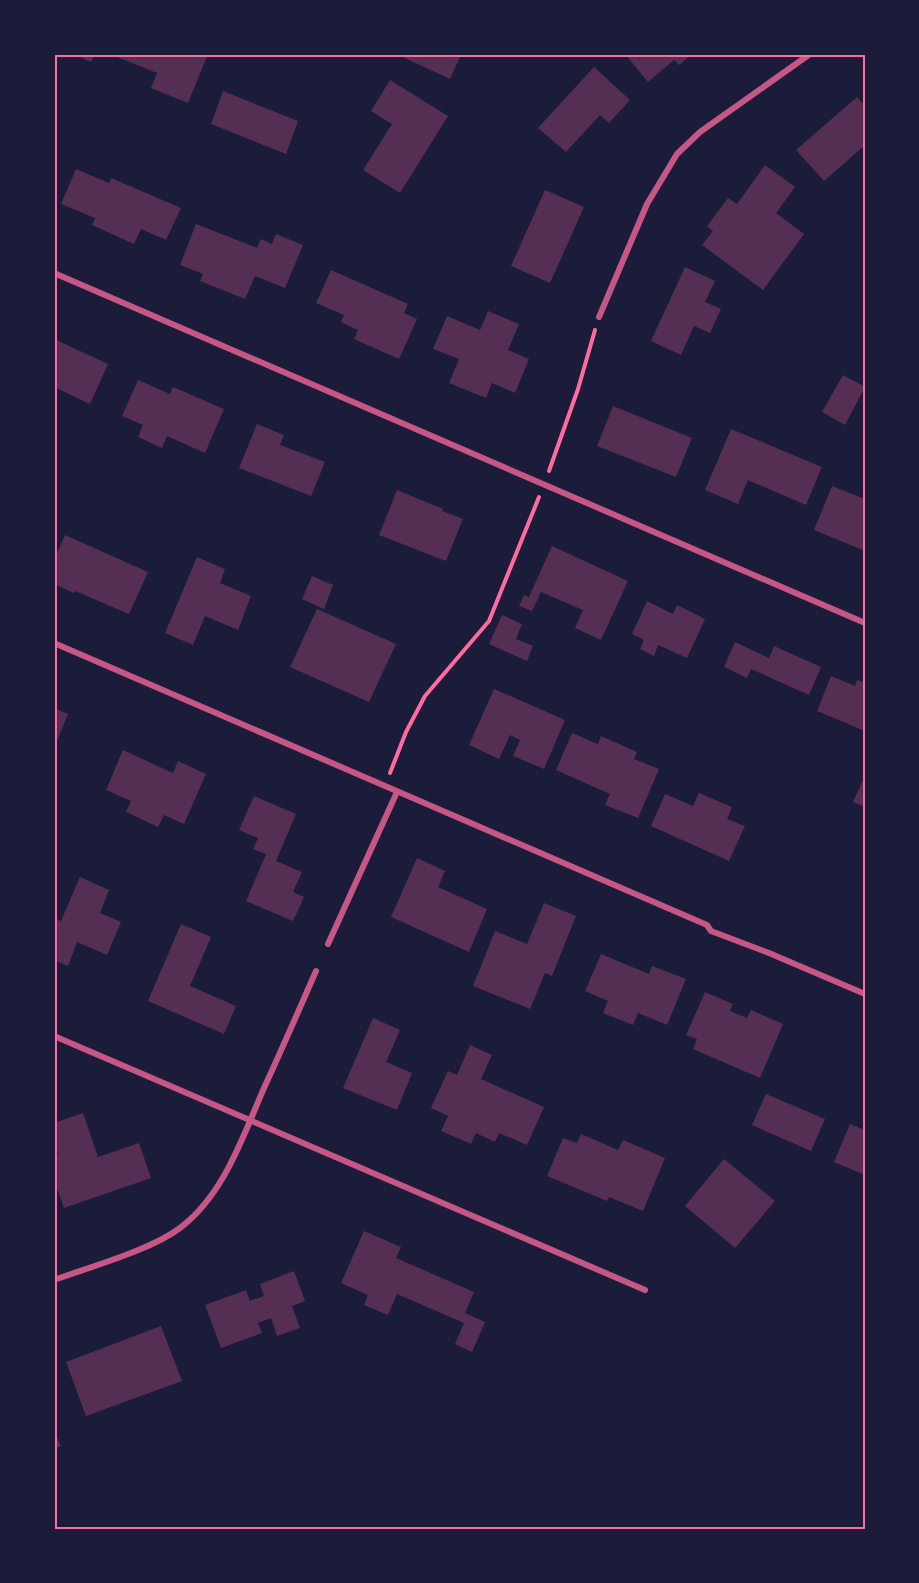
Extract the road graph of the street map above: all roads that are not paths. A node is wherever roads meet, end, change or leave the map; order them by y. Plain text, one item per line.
1 (810, 54) edge
2 (54, 273) edge
3 (599, 317) road end
4 (865, 623) edge
5 (54, 643) edge
6 (397, 792) junction
7 (328, 944) dead end
8 (316, 971) dead end
9 (865, 994) edge
10 (54, 1036) edge
11 (250, 1122) junction
12 (54, 1280) edge
13 (645, 1290) dead end

1 - 3 street
2 - 4 street
5 - 6 street
6 - 7 street
6 - 9 street
8 - 11 street
10 - 11 street
11 - 12 street
11 - 13 street

